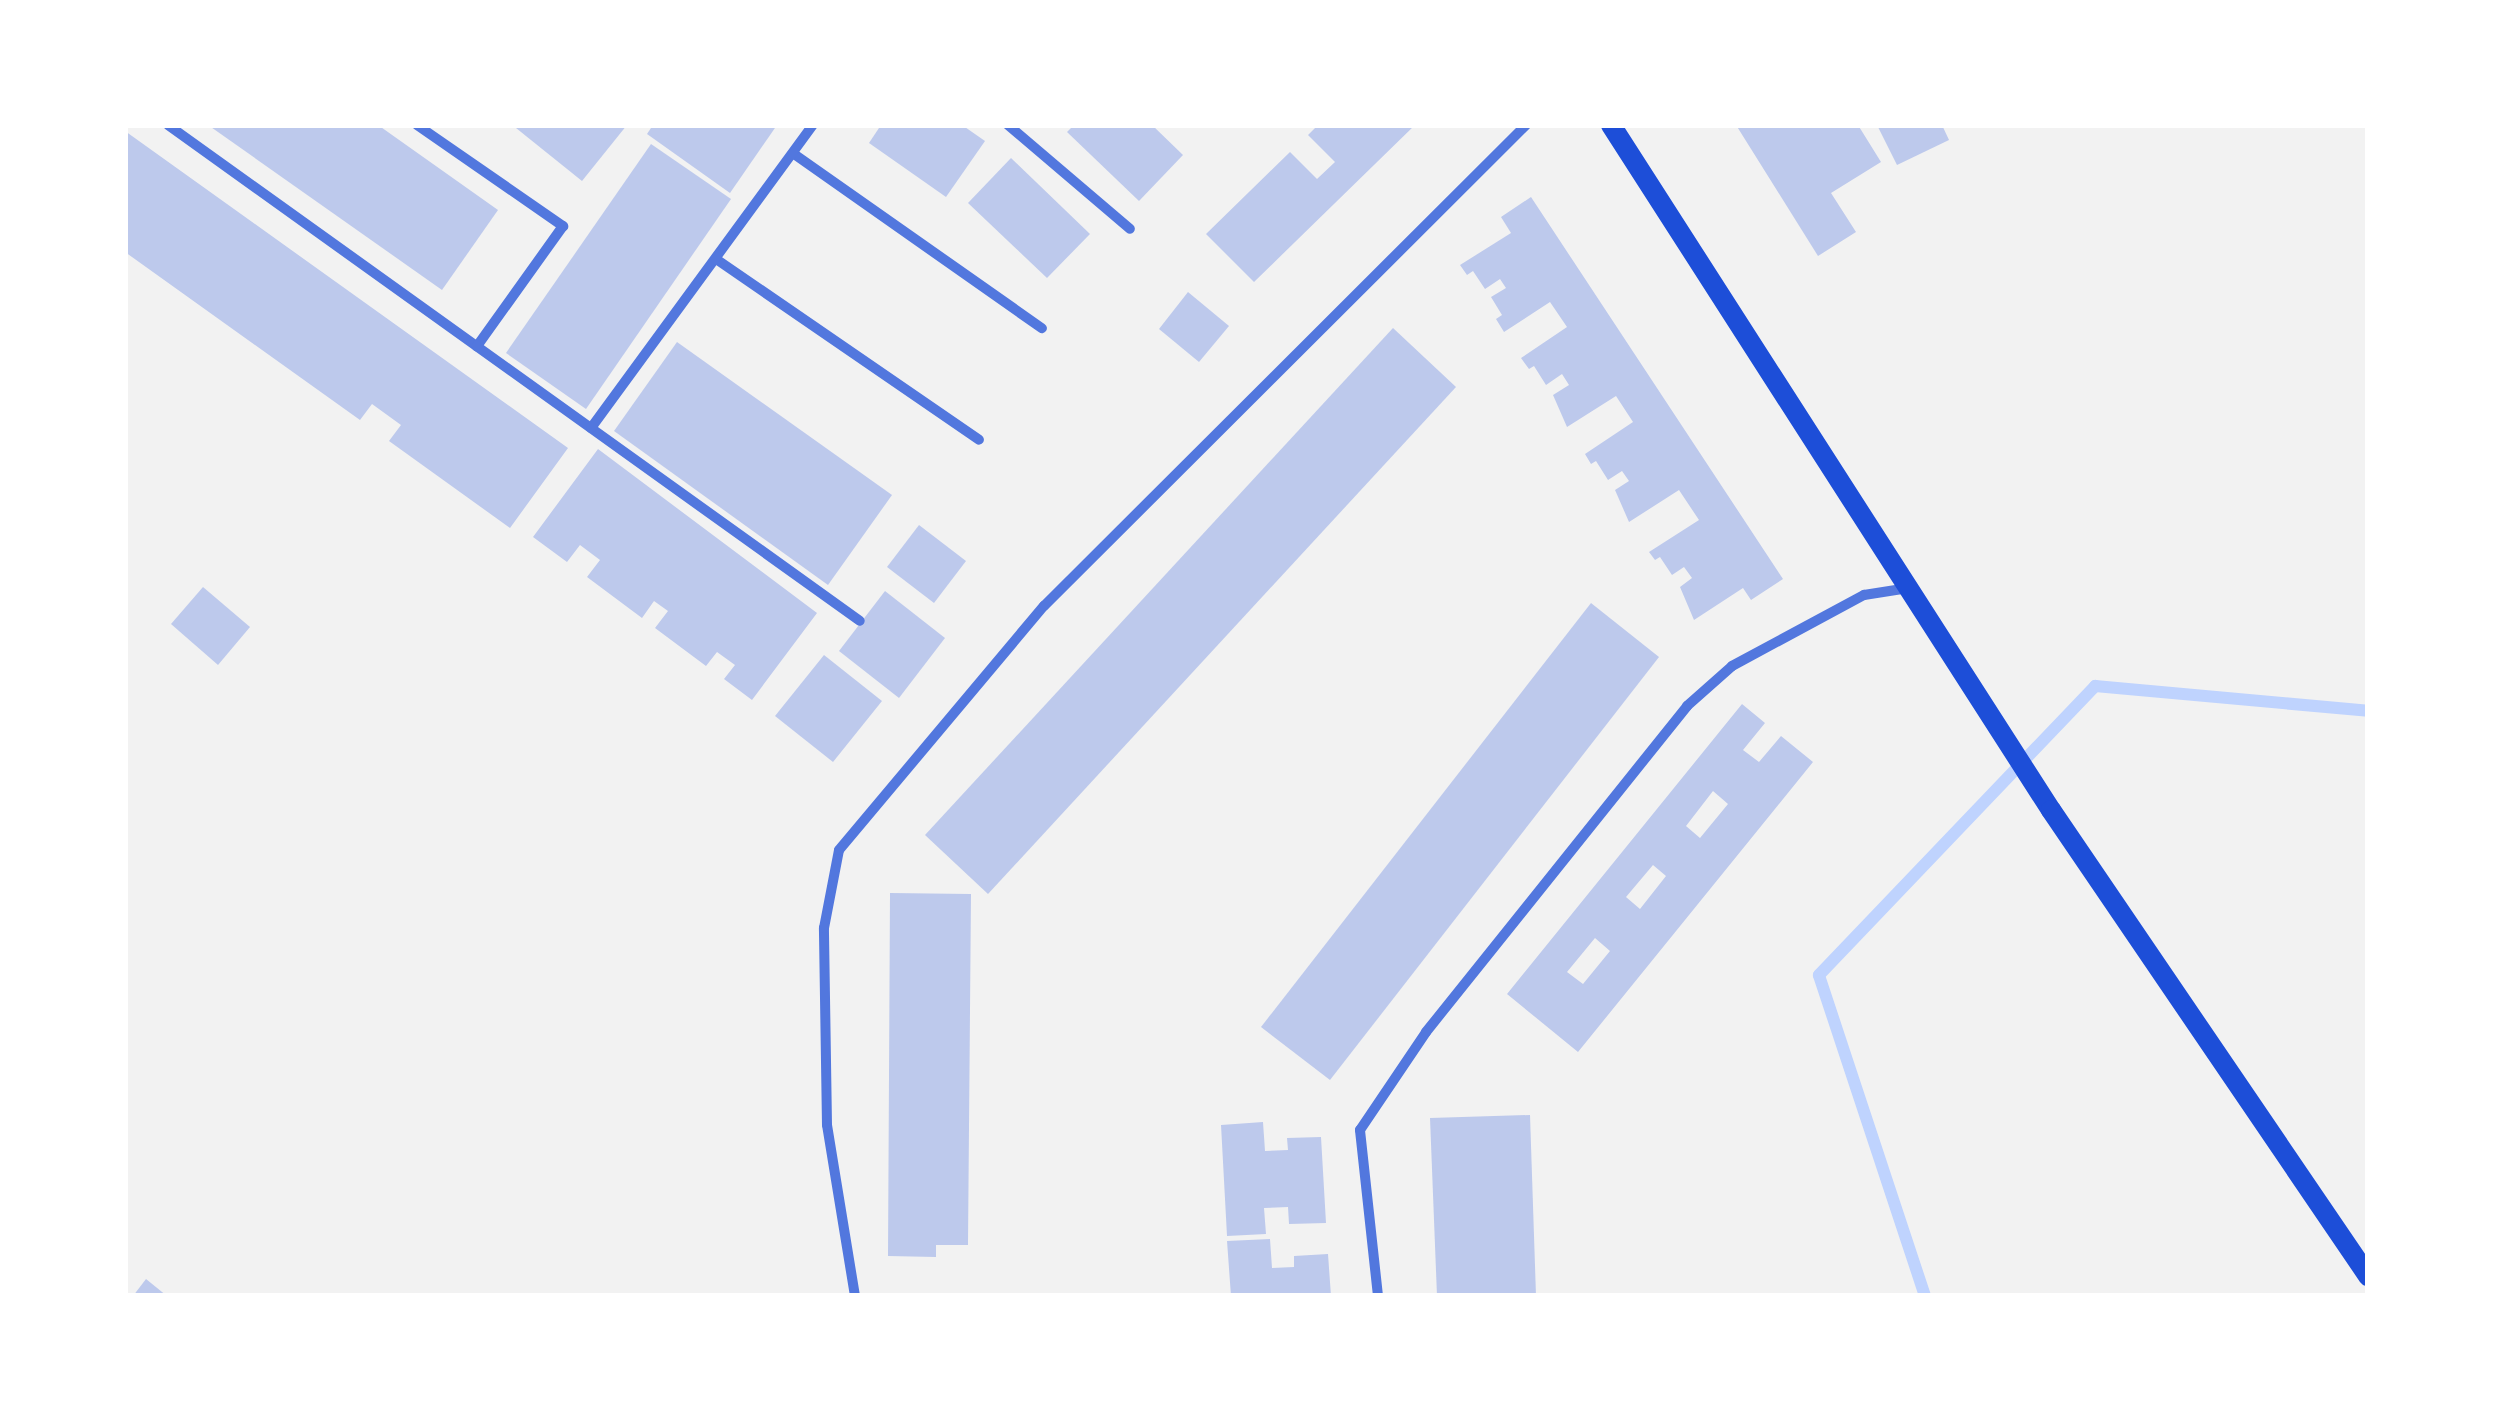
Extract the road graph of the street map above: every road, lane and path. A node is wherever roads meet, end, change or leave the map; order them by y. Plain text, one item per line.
1 (168, 125) edge
2 (417, 125) edge
3 (813, 125) edge
4 (1008, 125) edge
5 (1526, 125) edge
6 (1611, 125) edge
7 (794, 154) junction
8 (1130, 228) dead end
9 (716, 259) junction
10 (1042, 328) dead end
11 (477, 346) junction
12 (590, 428) junction
13 (979, 440) dead end
14 (1909, 588) junction
15 (860, 621) dead end
16 (2368, 1276) edge
17 (856, 1296) edge
18 (1378, 1296) edge

1 - 11 street
2 - 11 street
3 - 7 street
4 - 8 street
5 - 17 street
6 - 14 main road
7 - 9 street
7 - 10 street
9 - 12 street
9 - 13 street
11 - 12 street
12 - 15 street
14 - 16 main road
14 - 18 street

